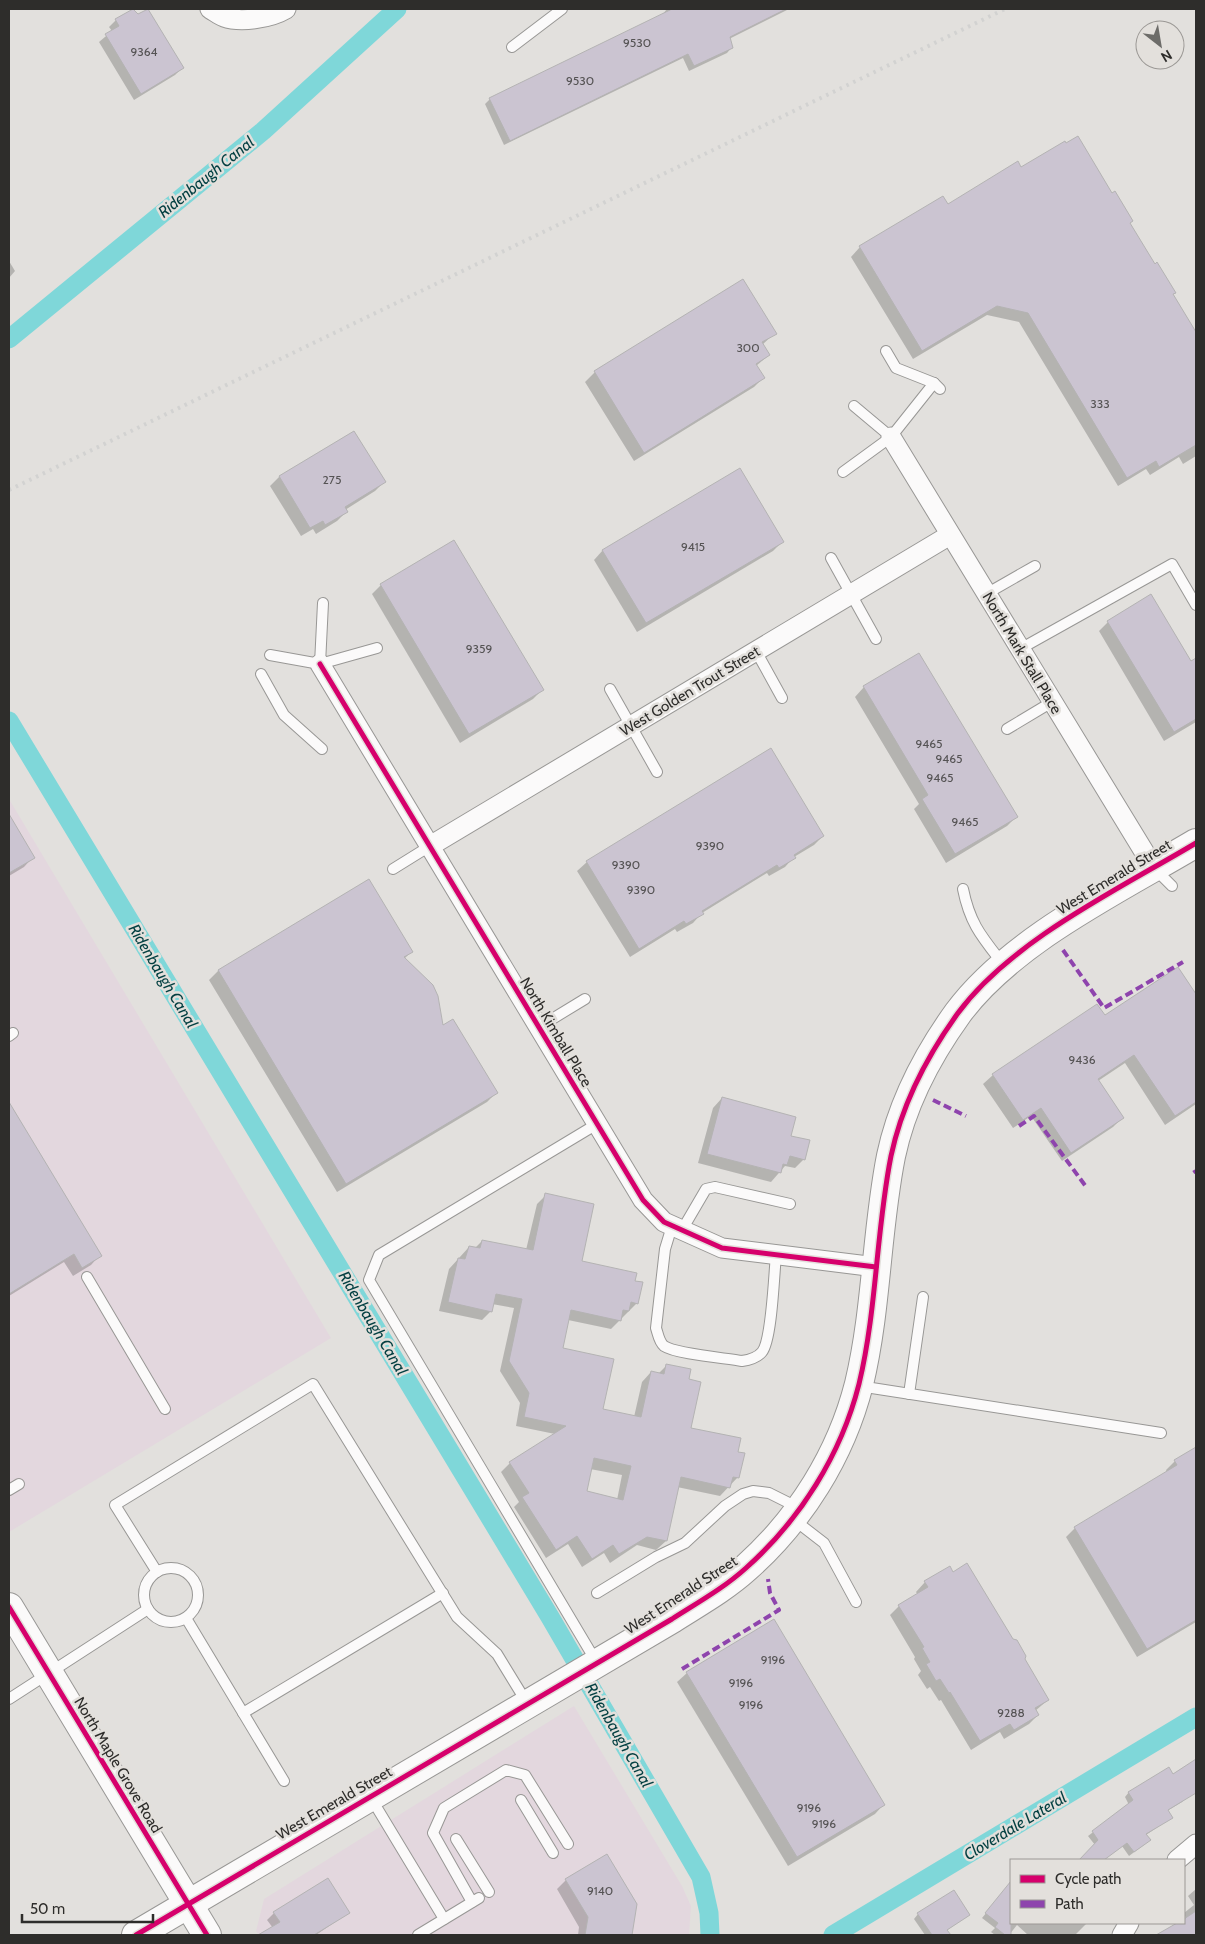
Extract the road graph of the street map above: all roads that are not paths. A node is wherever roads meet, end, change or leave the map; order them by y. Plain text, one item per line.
1 (210, 9) edge
2 (286, 9) edge
3 (562, 9) edge
4 (512, 46) dead end
5 (886, 351) dead end
6 (854, 406) dead end
7 (891, 437) junction
8 (843, 472) dead end
9 (950, 535) junction
10 (831, 558) dead end
11 (1034, 566) dead end
12 (851, 594) junction
13 (986, 594) junction
14 (323, 603) dead end
15 (1196, 605) edge
16 (876, 639) dead end
17 (377, 648) dead end
18 (1020, 649) junction
19 (756, 651) junction
20 (270, 655) dead end
21 (320, 664) junction
22 (261, 674) dead end
23 (610, 689) dead end
24 (782, 698) dead end
25 (1052, 702) junction
26 (631, 726) junction
27 (1007, 729) dead end
28 (322, 749) dead end
29 (657, 772) dead end
30 (1196, 843) edge
31 (430, 846) junction
32 (392, 869) dead end
33 (1163, 877) junction
34 (963, 889) dead end
35 (1004, 965) junction
36 (585, 999) dead end
37 (539, 1027) junction
38 (597, 1124) junction
39 (790, 1204) dead end
40 (677, 1228) junction
41 (776, 1254) junction
42 (876, 1266) junction
43 (87, 1277) dead end
44 (923, 1297) dead end
45 (858, 1386) junction
46 (909, 1394) junction
47 (165, 1409) dead end
48 (1161, 1433) dead end
49 (19, 1484) dead end
50 (9, 1490) edge
51 (796, 1514) junction
52 (157, 1572) junction
53 (443, 1593) junction
54 (598, 1593) dead end
55 (856, 1602) dead end
56 (9, 1607) edge
57 (148, 1609) junction
58 (186, 1618) junction
59 (595, 1664) junction
60 (49, 1673) junction
61 (9, 1700) edge
62 (528, 1704) junction
63 (243, 1713) junction
64 (284, 1781) dead end
65 (370, 1796) junction
66 (521, 1800) dead end
67 (456, 1839) dead end
68 (568, 1844) dead end
69 (1196, 1844) edge
70 (554, 1853) dead end
71 (1178, 1859) edge
72 (488, 1892) dead end
73 (186, 1904) junction
74 (444, 1919) junction
75 (1128, 1924) edge
76 (136, 1935) edge
77 (206, 1935) edge
78 (418, 1935) edge
79 (1122, 1935) edge

1 - 2 street
3 - 4 lane
5 - 7 lane
6 - 7 lane
7 - 8 lane
7 - 9 street, North Mark Stall Place
9 - 12 street, West Golden Trout Street
9 - 13 street, North Mark Stall Place
10 - 12 lane
11 - 13 lane
12 - 16 lane
12 - 19 street, West Golden Trout Street
13 - 18 street, North Mark Stall Place
14 - 21 lane
15 - 18 lane
17 - 21 lane
18 - 25 street, North Mark Stall Place
19 - 24 lane
19 - 26 street, West Golden Trout Street
20 - 21 lane
21 - 31 street, North Kimball Place
22 - 28 lane
23 - 26 lane
25 - 27 lane
25 - 33 street, North Mark Stall Place
26 - 29 lane
26 - 31 street, West Golden Trout Street
30 - 33 main road, West Emerald Street
31 - 32 lane
31 - 37 street, North Kimball Place
33 - 35 main road, West Emerald Street
34 - 35 lane
35 - 42 main road, West Emerald Street
36 - 37 lane
37 - 38 street, North Kimball Place
38 - 40 street, North Kimball Place
38 - 59 lane
39 - 40 lane
40 - 41 street, North Kimball Place
40 - 41 lane
41 - 42 street, North Kimball Place
42 - 45 main road, West Emerald Street
43 - 47 lane
44 - 46 lane
45 - 46 lane
45 - 51 main road, West Emerald Street
46 - 48 lane
49 - 50 lane
51 - 54 lane
51 - 55 lane
51 - 59 main road, West Emerald Street
52 - 53 lane
52 - 57 lane
52 - 58 lane
53 - 62 lane
53 - 63 lane
56 - 60 main road, North Maple Grove Road
57 - 58 lane
57 - 60 lane
58 - 63 lane
59 - 62 main road, West Emerald Street
60 - 61 lane
60 - 73 main road, North Maple Grove Road
62 - 65 main road, West Emerald Street
63 - 64 lane
65 - 73 main road, West Emerald Street
65 - 74 lane
66 - 70 lane
67 - 72 lane
68 - 74 lane
69 - 71 street
73 - 76 main road, West Emerald Street
73 - 77 main road, North Maple Grove Road
74 - 78 lane
75 - 79 street

